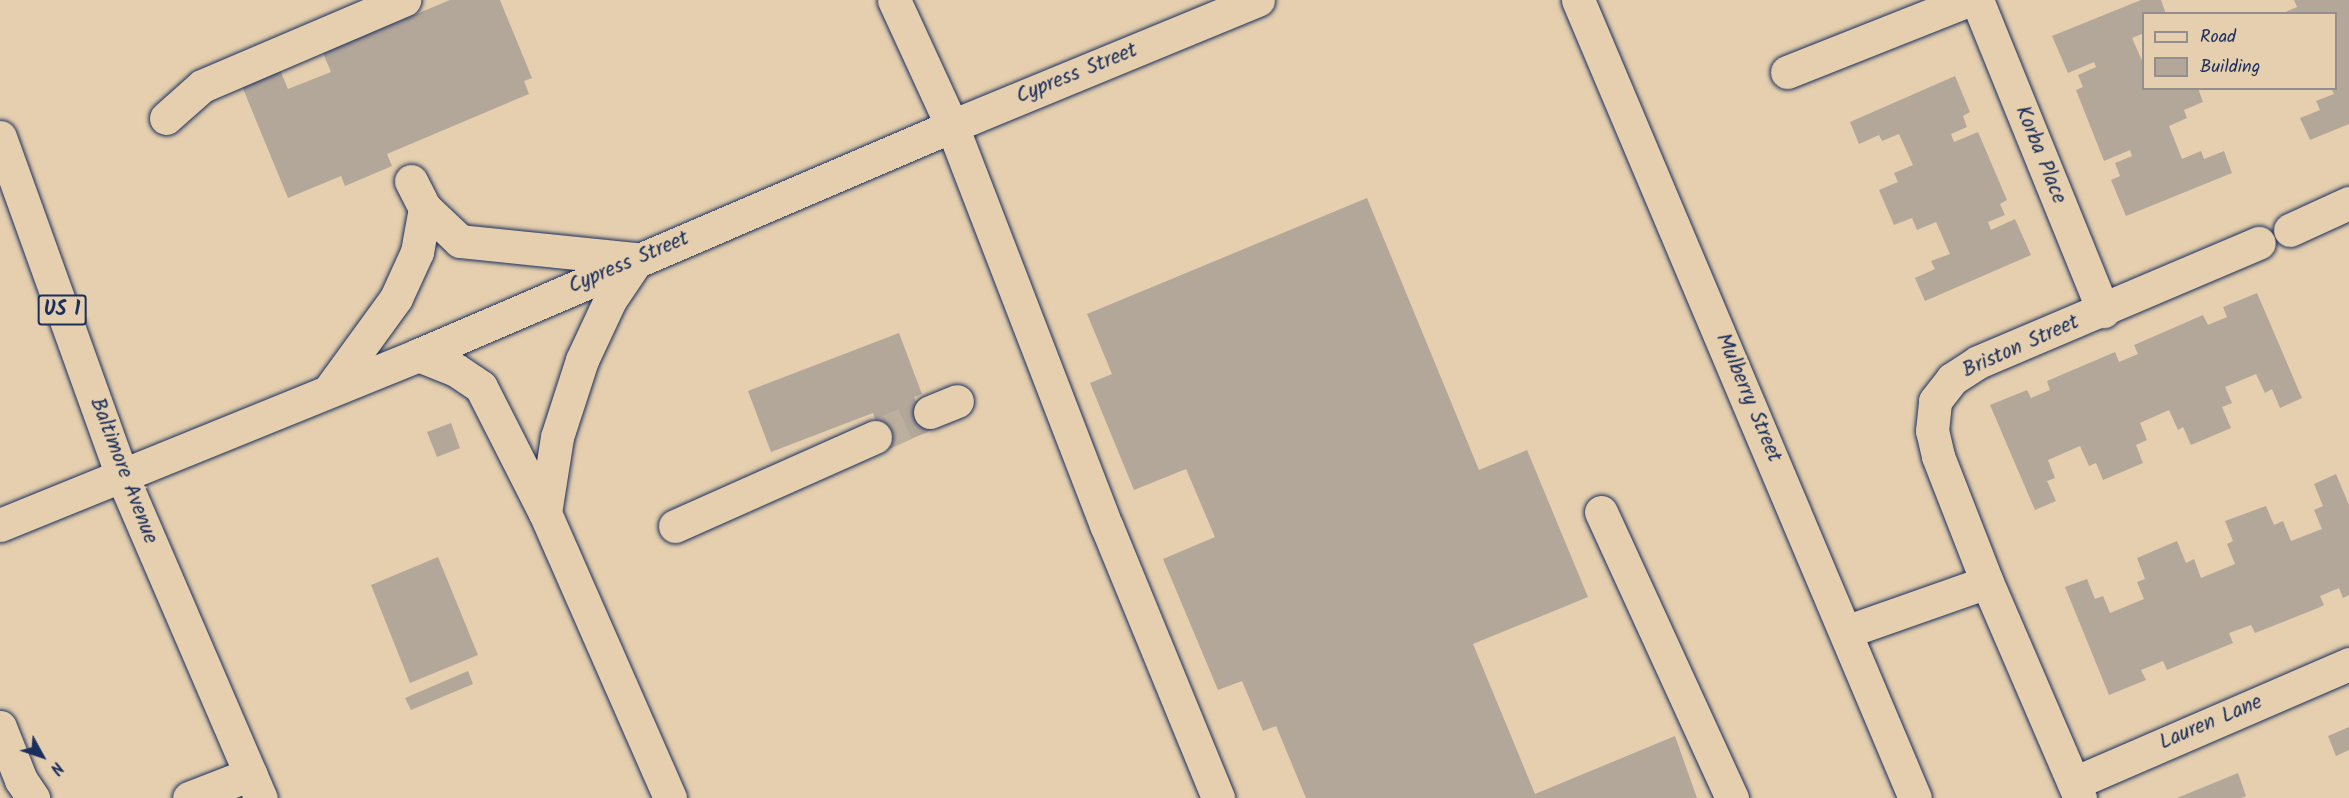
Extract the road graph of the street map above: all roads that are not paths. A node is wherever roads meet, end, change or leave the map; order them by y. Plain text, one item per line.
1 (404, 0) edge
2 (894, 0) edge
3 (1258, 0) edge
4 (1578, 0) edge
5 (1969, 0) edge
6 (1977, 0) edge
7 (1787, 72) dead end
8 (166, 118) dead end
9 (952, 126) junction
10 (0, 137) edge
11 (2349, 203) edge
12 (2290, 230) dead end
13 (2259, 243) dead end
14 (637, 260) junction
15 (2103, 311) junction
16 (418, 355) junction
17 (330, 389) junction
18 (875, 437) tunnel mouth
19 (122, 476) junction
20 (1601, 512) dead end
21 (545, 513) junction
22 (0, 525) edge
23 (675, 526) dead end
24 (1987, 582) junction
25 (1848, 631) junction
26 (2349, 664) edge
27 (0, 727) edge
28 (256, 786) edge
29 (2077, 791) edge
30 (33, 798) edge
31 (189, 798) edge
32 (670, 798) edge
33 (1218, 798) edge
34 (1732, 798) edge
35 (1915, 798) edge

1 - 8 street
2 - 9 street
3 - 9 street, Cypress Street
4 - 25 street, Mulberry Street
5 - 7 street
6 - 15 street, Korba Place
9 - 14 street, Cypress Street
9 - 33 street
10 - 19 street, Baltimore Avenue / US 1
11 - 12 street
13 - 15 street, Briston Street
14 - 16 street, Cypress Street
14 - 17 street
14 - 21 street
15 - 24 street, Briston Street
16 - 17 street, Cypress Street
16 - 21 street
17 - 19 street, Cypress Street
18 - 23 street
19 - 22 street, Cypress Street
19 - 28 street, Baltimore Avenue / US 1
20 - 34 street
21 - 32 street
24 - 25 street
24 - 29 street, Briston Street
25 - 35 street, Mulberry Street
26 - 29 street, Lauren Lane
27 - 30 street
28 - 31 street

